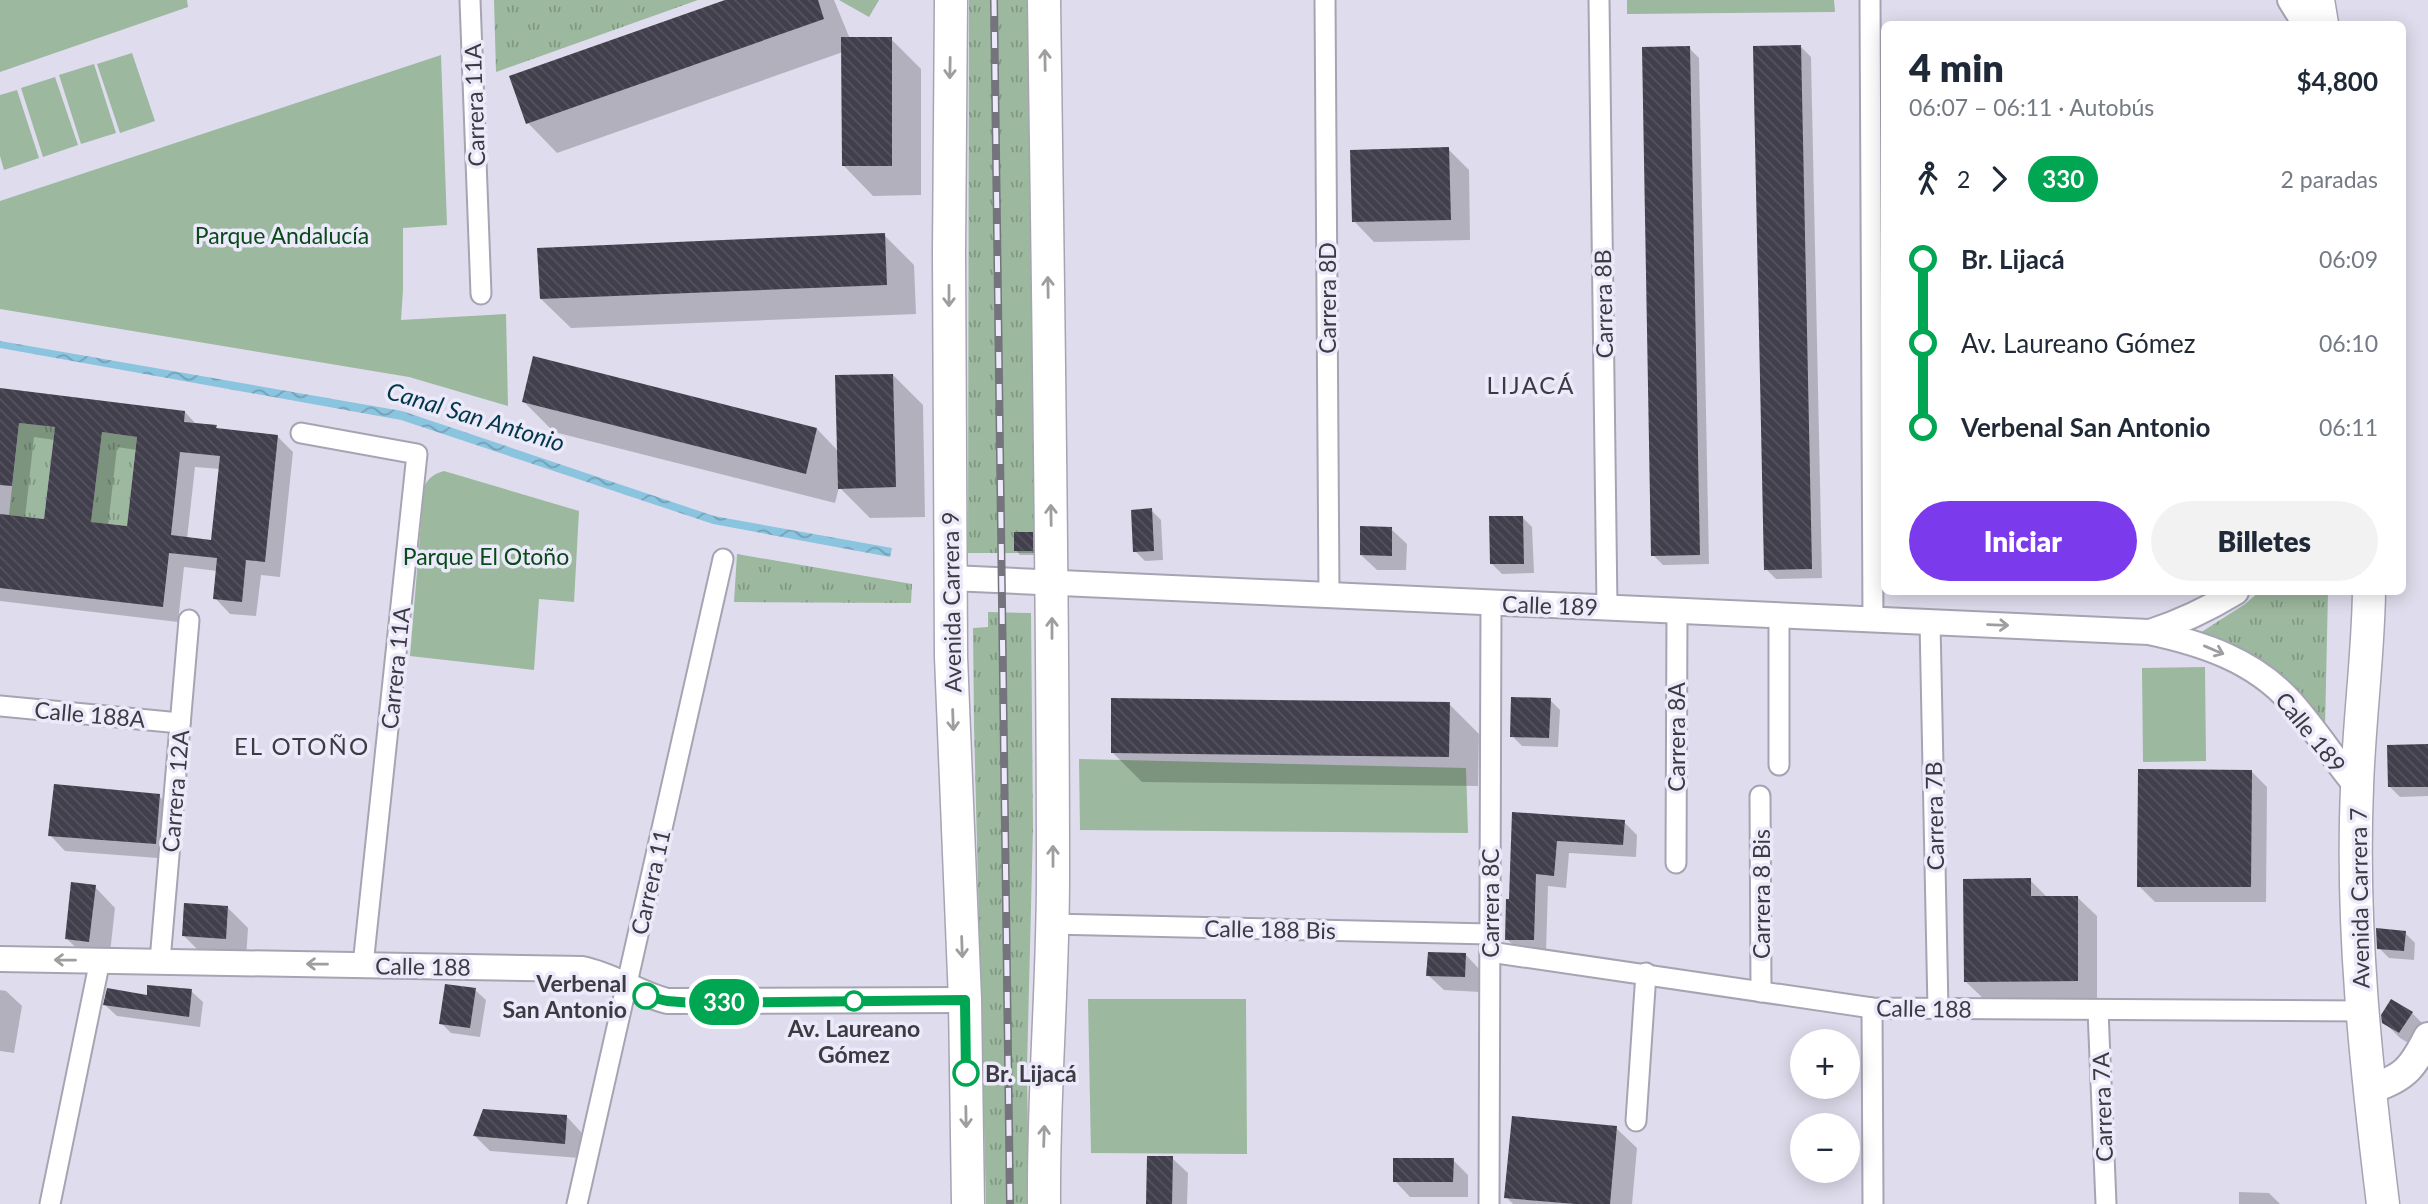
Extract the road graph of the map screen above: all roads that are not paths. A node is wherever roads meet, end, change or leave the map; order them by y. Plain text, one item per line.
1 (470, 0) edge
2 (951, 0) edge
3 (1044, 0) edge
4 (1325, 0) edge
5 (1599, 0) edge
6 (1870, 0) edge
7 (2290, 0) edge
8 (2318, 0) edge
9 (2303, 21) edge
10 (2322, 21) edge
11 (1878, 241) edge
12 (481, 293) dead end
13 (301, 433) dead end
14 (723, 559) dead end
15 (951, 578) junction
16 (1052, 583) junction
17 (1329, 595) junction
18 (2231, 595) edge
19 (2369, 595) edge
20 (1491, 603) junction
21 (1606, 608) junction
22 (1676, 611) junction
23 (1779, 615) junction
24 (189, 620) dead end
25 (1873, 620) junction
26 (1930, 622) junction
27 (2149, 632) junction
28 (0, 706) edge
29 (180, 723) junction
30 (1779, 765) dead end
31 (2357, 787) junction
32 (1760, 796) dead end
33 (1676, 863) dead end
34 (1051, 924) junction
35 (1490, 943) junction
36 (0, 958) edge
37 (100, 960) junction
38 (160, 961) junction
39 (363, 965) junction
40 (1646, 974) junction
41 (626, 985) junction
42 (1761, 992) junction
43 (965, 1000) junction
44 (1871, 1008) junction
45 (1938, 1009) junction
46 (2098, 1010) junction
47 (2362, 1011) junction
48 (2428, 1037) edge
49 (2369, 1090) junction
50 (1636, 1121) dead end
51 (50, 1204) edge
52 (577, 1204) edge
53 (968, 1204) edge
54 (1044, 1204) edge
55 (1489, 1204) edge
56 (1873, 1204) edge
57 (2106, 1204) edge
58 (2383, 1204) edge

1 - 12 street, Carrera 11A
2 -> 15 main road, Avenida Carrera 9
16 -> 3 main road
4 - 17 street, Carrera 8D
5 - 21 street, Carrera 8B
6 - 11 street
7 - 9 street
8 - 10 main road
11 - 25 street
13 - 39 street, Carrera 11A
14 - 41 street, Carrera 11
15 - 16 street, Calle 189
15 -> 43 main road, Avenida Carrera 9
16 - 17 street, Calle 189
34 -> 16 main road
17 - 20 street, Calle 189
18 - 27 street, Calle 189
19 - 31 main road, Avenida Carrera 7
20 - 21 street, Calle 189
20 - 35 street, Carrera 8C
21 - 22 street, Calle 189
22 - 23 street, Calle 189
22 - 33 street, Carrera 8A
23 - 25 street, Calle 189
23 - 30 street
24 - 29 street, Carrera 12A
25 - 26 street, Calle 189
26 -> 27 street, Calle 189
26 - 45 street, Carrera 7B
27 -> 31 street, Calle 189
28 - 29 street, Calle 188A
29 - 38 street, Carrera 12A
31 - 47 main road, Avenida Carrera 7
32 - 42 street, Carrera 8 Bis
34 - 35 street, Calle 188 Bis
54 -> 34 main road
35 - 40 street, Calle 188
35 - 55 street, Carrera 8C
37 -> 36 street, Calle 188
37 - 38 street, Calle 188
37 - 51 street
39 -> 38 street, Calle 188
39 - 41 street, Calle 188
40 - 42 street, Calle 188
40 - 50 street
41 - 43 street, Calle 188
41 - 52 street, Carrera 11
42 - 44 street, Calle 188
43 -> 53 main road, Avenida Carrera 9
44 - 45 street, Calle 188
44 - 56 street
45 - 46 street, Calle 188
46 - 47 street, Calle 188
46 - 57 street, Carrera 7A
47 - 49 main road, Avenida Carrera 7
48 - 49 main road
49 - 58 main road, Avenida Carrera 7

